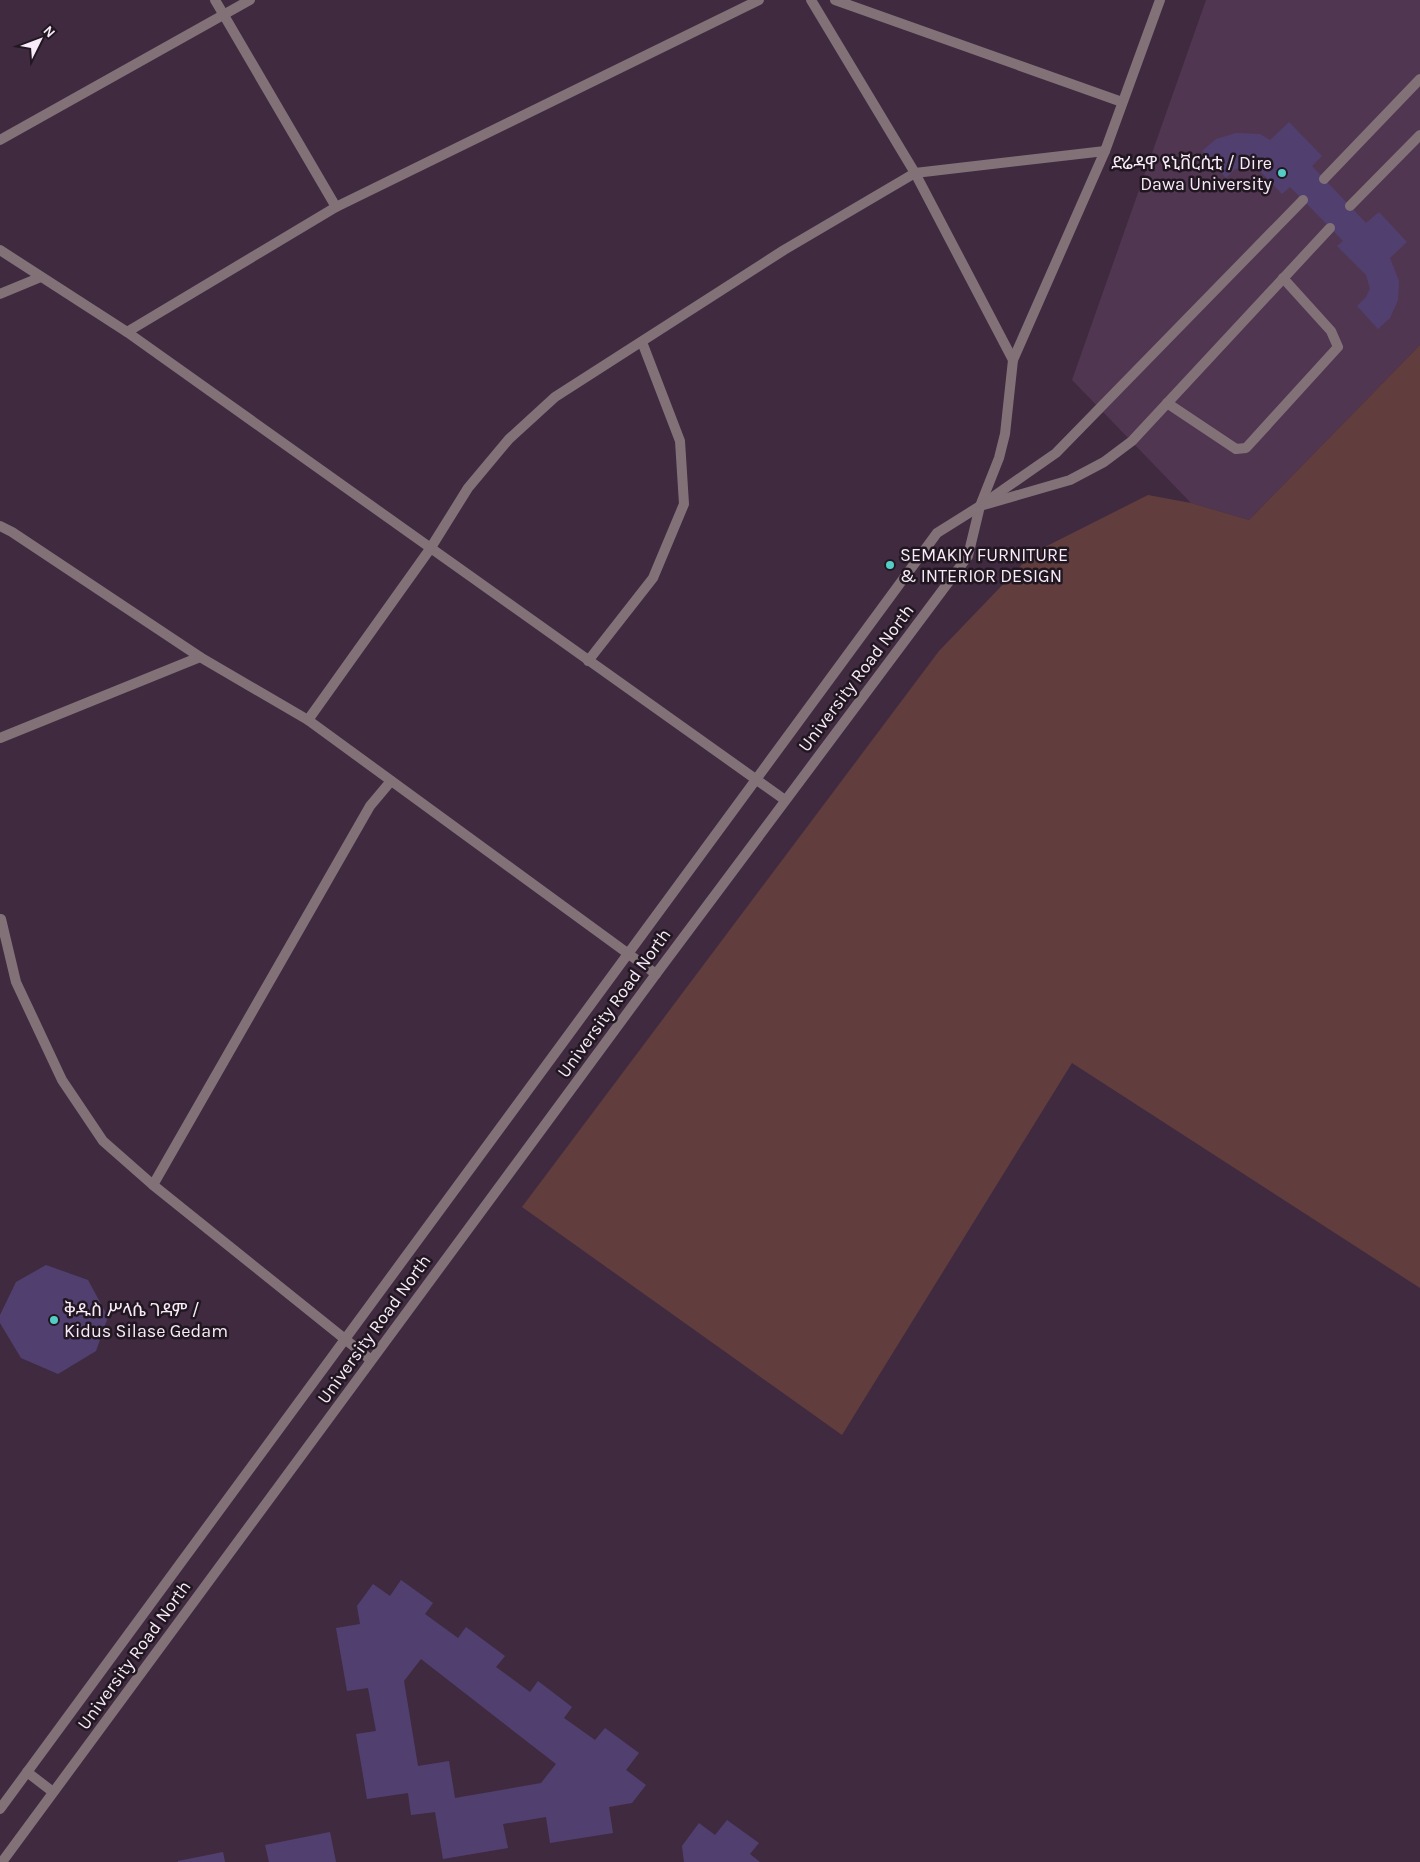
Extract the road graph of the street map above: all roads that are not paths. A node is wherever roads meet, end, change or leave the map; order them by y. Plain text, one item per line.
1 (215, 0) edge
2 (250, 0) edge
3 (759, 0) edge
4 (812, 0) edge
5 (835, 0) edge
6 (1160, 0) edge
7 (223, 15) junction
8 (1420, 79) edge
9 (1122, 102) junction
10 (1420, 135) edge
11 (0, 140) edge
12 (1105, 151) junction
13 (915, 173) junction
14 (1324, 179) dead end
15 (1303, 200) dead end
16 (1350, 206) dead end
17 (336, 207) junction
18 (1330, 228) dead end
19 (0, 250) edge
20 (41, 277) junction
21 (1283, 278) junction
22 (0, 294) edge
23 (127, 332) junction
24 (642, 342) junction
25 (1013, 360) junction
26 (1167, 403) junction
27 (980, 506) junction
28 (0, 526) edge
29 (430, 549) junction
30 (200, 657) junction
31 (588, 661) junction
32 (308, 720) junction
33 (0, 738) edge
34 (754, 779) junction
35 (391, 781) junction
36 (785, 800) junction
37 (1, 919) edge
38 (629, 954) junction
39 (656, 974) junction
40 (153, 1185) junction
41 (346, 1339) junction
42 (371, 1360) junction
43 (27, 1772) junction
44 (53, 1792) junction
45 (0, 1809) edge
46 (2, 1862) edge

1 - 7 street
2 - 7 street
3 - 17 street
4 - 13 street
5 - 9 street
6 - 9 street
7 - 11 street
7 - 17 street
8 - 14 street
9 - 12 street
10 - 16 street
12 - 13 street
12 - 25 street
13 - 24 street
13 - 25 street
15 - 27 street
17 - 23 street
18 - 21 street
19 - 20 street
20 - 22 street
20 - 23 street
21 - 26 street
21 - 26 street
23 - 29 street
24 - 29 street
24 - 31 street
25 - 27 street
26 - 27 street
27 - 34 street, University Road North
27 - 36 street, University Road North
28 - 30 street
29 - 31 street
29 - 32 street
30 - 32 street
30 - 33 street
31 - 34 street
32 - 35 street
34 - 36 street
34 - 38 street, University Road North
35 - 38 street
35 - 40 street
36 - 39 street, University Road North
37 - 40 street
38 - 39 street
38 - 41 street, University Road North
39 - 42 street, University Road North
40 - 41 street
41 - 42 street
41 - 43 street, University Road North
42 - 44 street, University Road North
43 - 44 street
43 - 45 street, University Road North
44 - 46 street, University Road North

